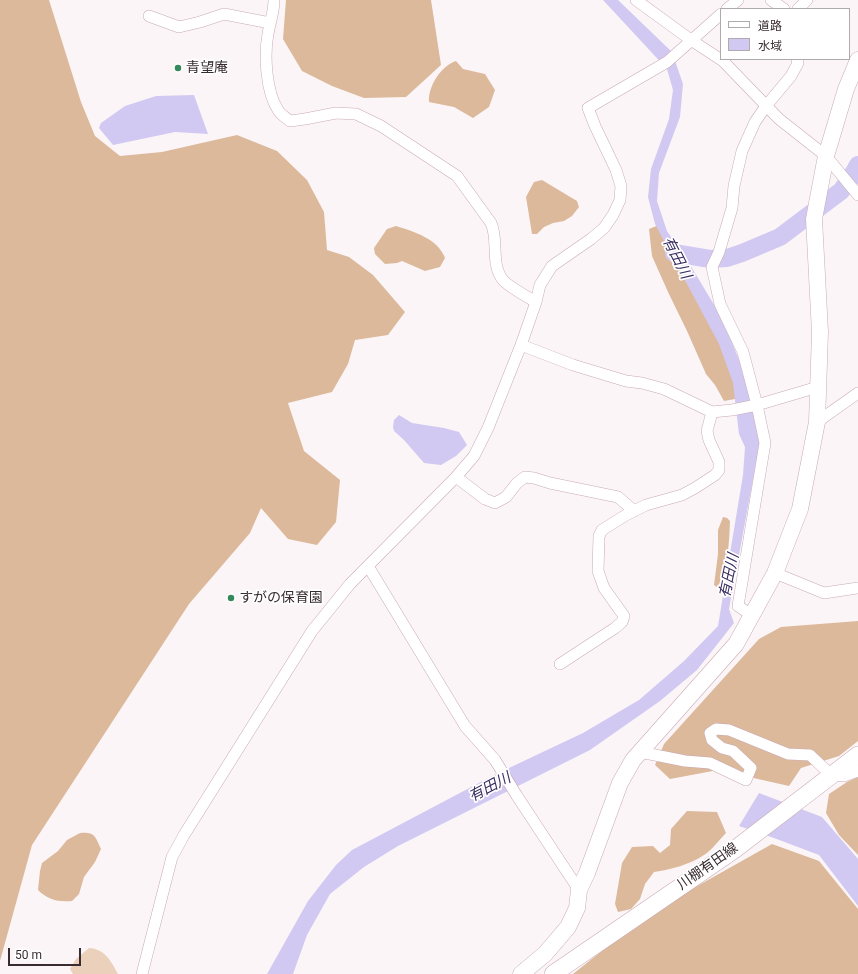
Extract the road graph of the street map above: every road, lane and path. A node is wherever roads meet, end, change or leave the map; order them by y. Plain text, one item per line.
1 (274, 0) edge
2 (636, 0) edge
3 (738, 0) edge
4 (771, 0) edge
5 (808, 0) edge
6 (728, 8) edge
7 (783, 8) edge
8 (799, 8) edge
9 (720, 15) edge
10 (149, 16) dead end
11 (270, 23) junction
12 (691, 40) junction
13 (720, 59) edge
14 (721, 60) edge
15 (798, 60) edge
16 (855, 63) edge
17 (766, 106) junction
18 (826, 156) junction
19 (852, 188) edge
20 (536, 302) junction
21 (521, 345) junction
22 (818, 387) junction
23 (858, 393) edge
24 (757, 405) junction
25 (712, 412) junction
26 (817, 422) junction
27 (456, 477) junction
28 (634, 511) junction
29 (368, 566) junction
30 (775, 573) junction
31 (858, 588) edge
32 (753, 616) junction
33 (560, 664) dead end
34 (640, 752) junction
35 (858, 755) edge
36 (858, 770) edge
37 (826, 779) junction
38 (579, 890) junction
39 (142, 974) edge
40 (521, 974) edge
41 (554, 974) edge

1 - 11 street
2 - 12 street
3 - 6 street
4 - 7 street
5 - 8 street
9 - 12 street
10 - 11 street
11 - 20 street
12 - 13 street
12 - 20 street
14 - 17 street
15 - 17 street
16 - 18 street
17 - 18 street
17 - 24 street
18 - 19 street
18 - 22 street
20 - 21 street
21 - 25 street
21 - 27 street
22 - 24 street
22 - 26 street
23 - 26 street
24 - 25 street
24 - 32 street
25 - 28 street
26 - 30 street
27 - 28 street
27 - 29 street
28 - 33 street
29 - 38 street
29 - 39 street
30 - 31 street
30 - 32 street
32 - 34 street
34 - 37 street
34 - 38 street
35 - 37 main road, 川棚有田線
36 - 37 street
37 - 41 main road, 川棚有田線
38 - 40 street

